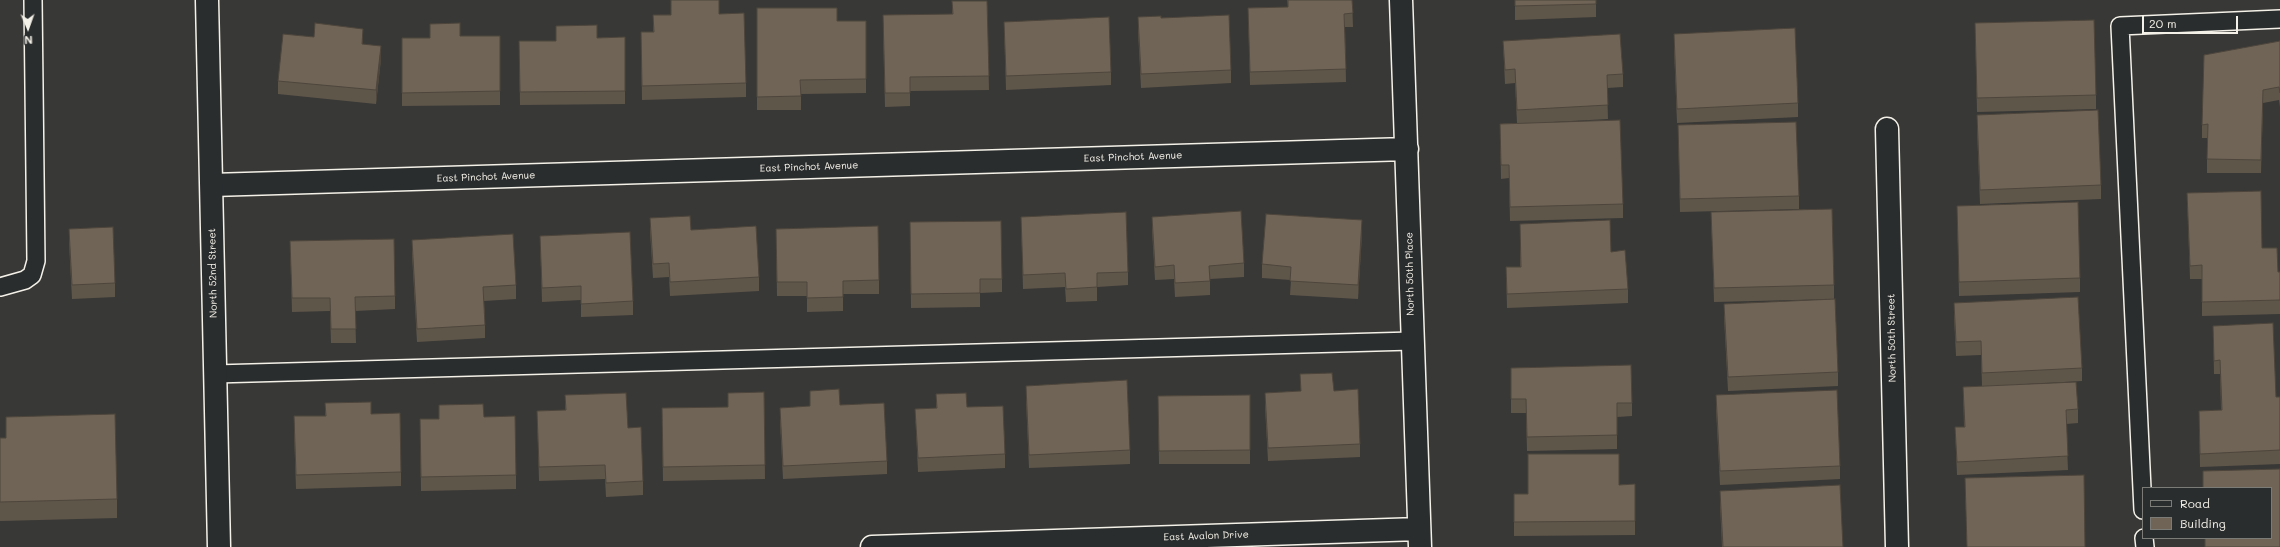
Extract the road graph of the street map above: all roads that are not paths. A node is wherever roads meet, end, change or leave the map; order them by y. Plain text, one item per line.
1 (33, 0) edge
2 (207, 0) edge
3 (1401, 0) edge
4 (2280, 20) edge
5 (1887, 129) dead end
6 (1407, 149) junction
7 (212, 185) junction
8 (0, 287) edge
9 (1412, 341) junction
10 (215, 374) junction
11 (2142, 489) edge
12 (1419, 538) edge
13 (219, 547) edge
14 (872, 547) edge
15 (1897, 547) edge

1 - 8 lane
2 - 7 street, North 52nd Street
3 - 6 street, North 50th Place
4 - 11 lane
5 - 15 street, North 50th Street
6 - 7 street, East Pinchot Avenue
6 - 9 street, North 50th Place
7 - 10 street, North 52nd Street
9 - 10 lane
9 - 12 street, North 50th Place
10 - 13 street, North 52nd Street
12 - 14 street, East Avalon Drive

